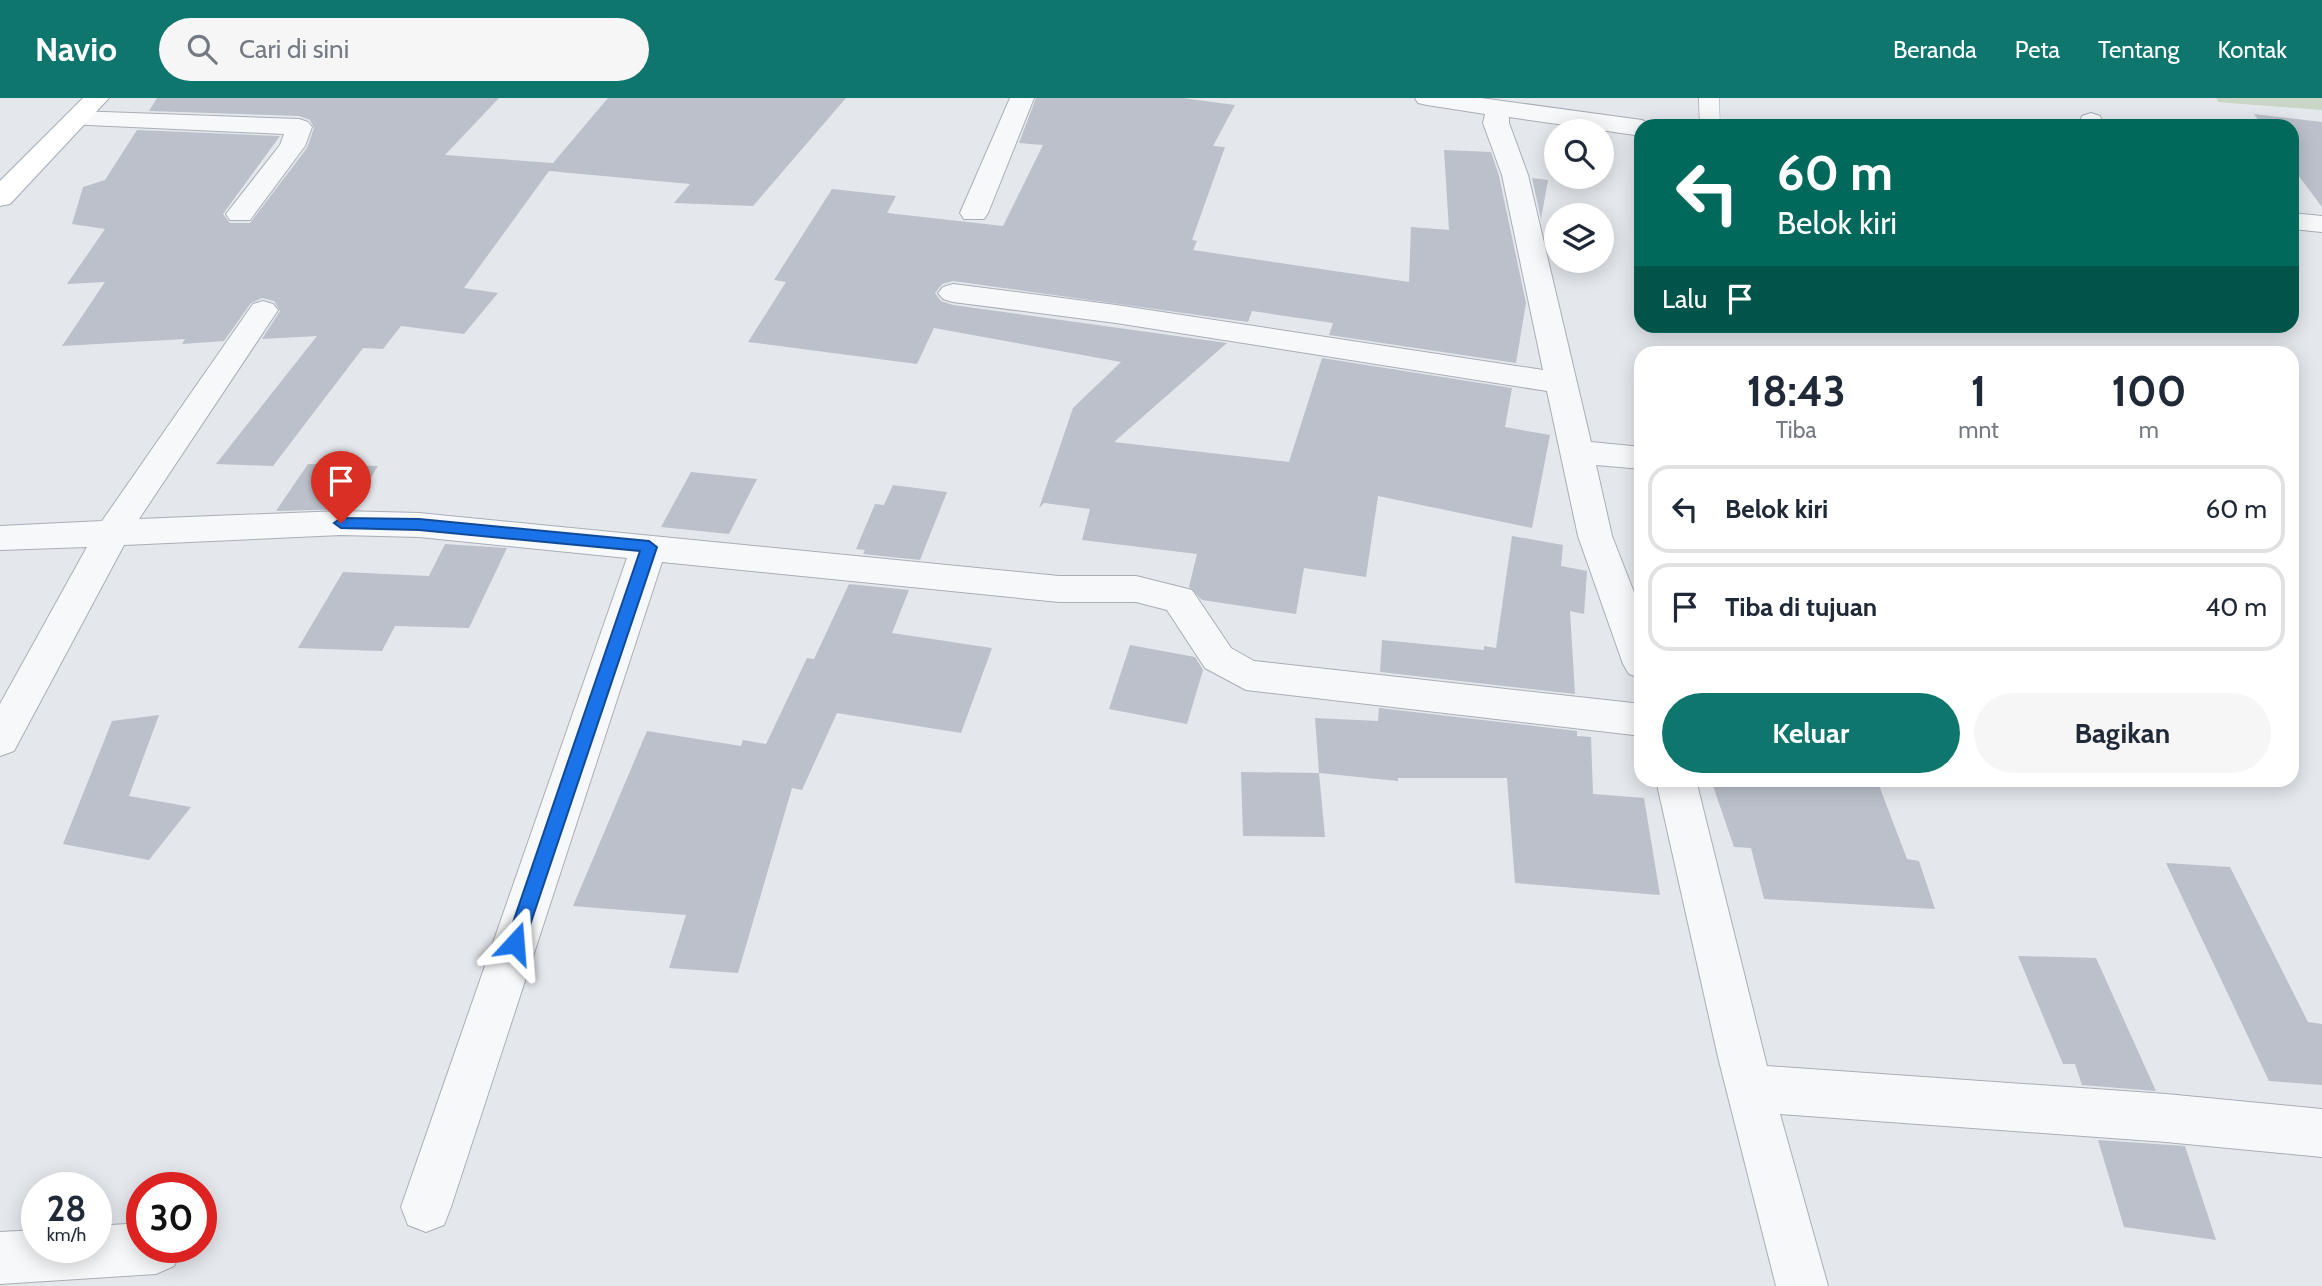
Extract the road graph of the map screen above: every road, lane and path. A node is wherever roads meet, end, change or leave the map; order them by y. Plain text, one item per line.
1 (97, 98) edge
2 (1022, 98) edge
3 (1427, 98) edge
4 (1709, 98) edge
5 (1498, 109) junction
6 (76, 119) junction
7 (1710, 119) edge
8 (1634, 127) edge
9 (0, 198) edge
10 (974, 213) dead end
11 (240, 214) dead end
12 (2299, 221) edge
13 (2322, 224) edge
14 (953, 293) dead end
15 (263, 310) dead end
16 (1563, 383) junction
17 (1577, 452) junction
18 (1634, 457) edge
19 (113, 532) junction
20 (0, 538) edge
21 (649, 547) junction
22 (1634, 642) edge
23 (1634, 719) edge
24 (0, 740) edge
25 (1678, 787) edge
26 (1749, 1088) junction
27 (2322, 1133) edge
28 (426, 1207) dead end
29 (126, 1250) edge
30 (0, 1258) edge
31 (1802, 1286) edge

1 - 6 main road
2 - 10 street
3 - 5 street
4 - 7 lane
5 - 8 street
5 - 16 street
6 - 9 main road
6 - 11 street
12 - 13 street
14 - 16 street
15 - 19 street
16 - 17 street
17 - 18 street
17 - 22 street
19 - 20 street
19 - 21 street
19 - 24 street
21 - 23 street
21 - 28 street
25 - 26 street
26 - 27 street
26 - 31 street
29 - 30 street

